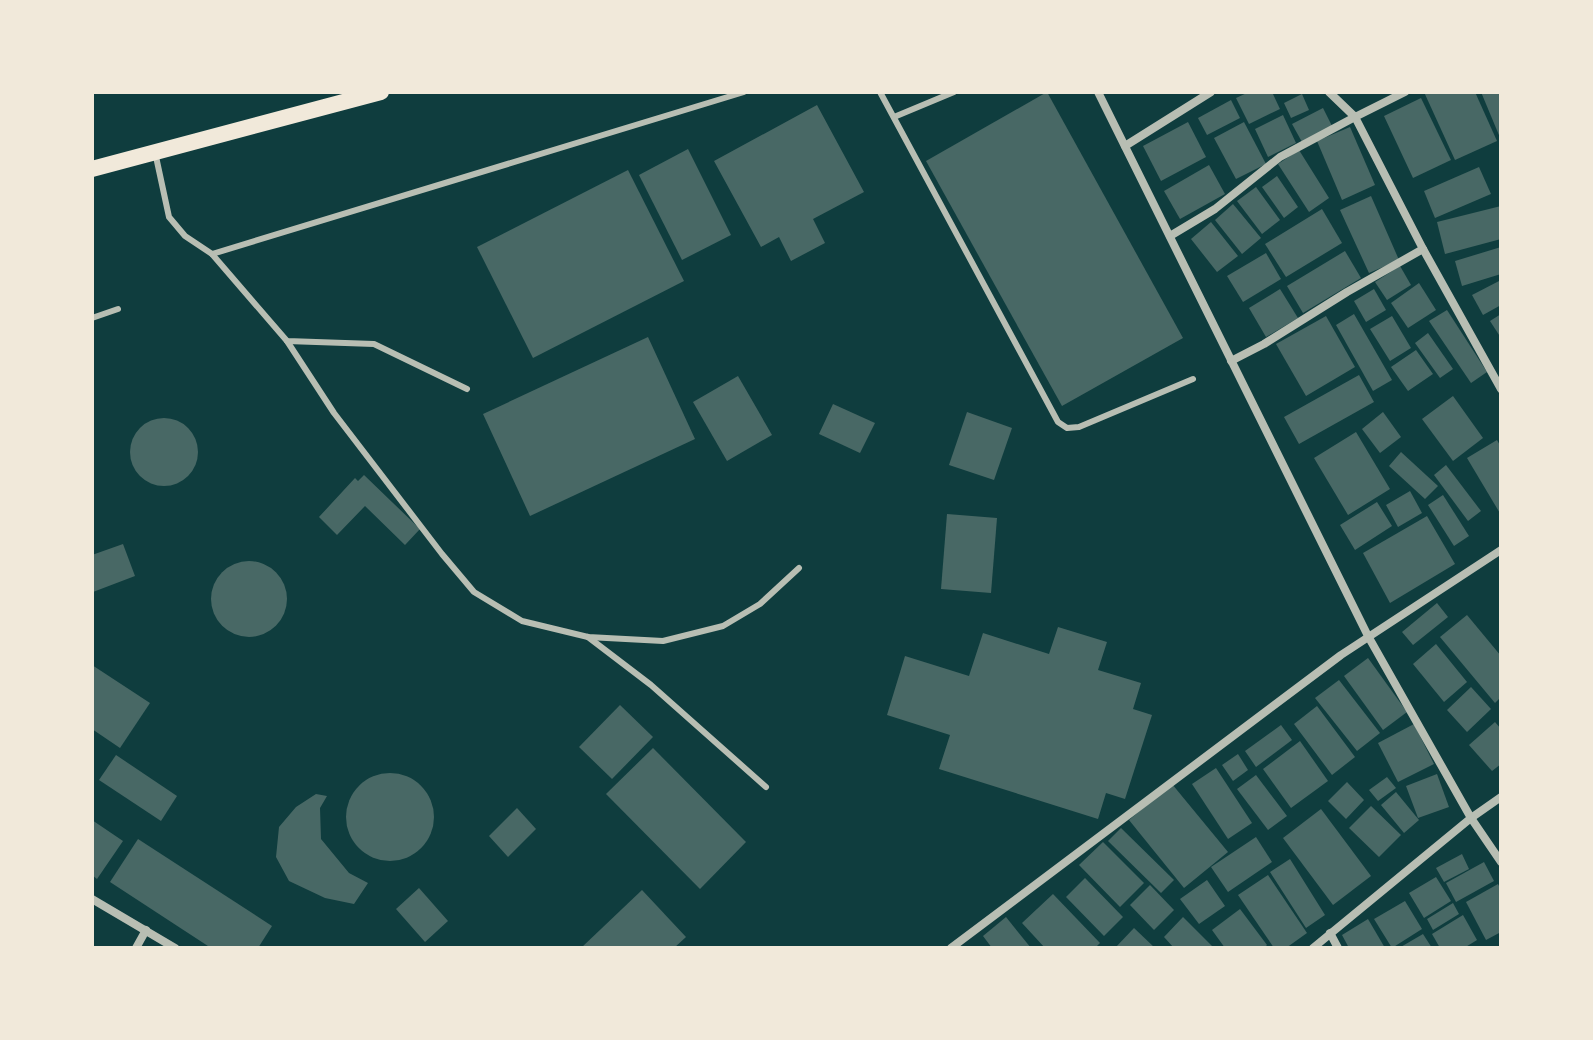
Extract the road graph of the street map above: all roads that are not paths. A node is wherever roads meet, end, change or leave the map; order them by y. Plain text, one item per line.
1 (381, 92) edge
2 (744, 92) edge
3 (880, 92) edge
4 (954, 92) edge
5 (1098, 92) edge
6 (1211, 92) edge
7 (1329, 92) edge
8 (1405, 92) edge
9 (894, 117) junction
10 (1355, 117) junction
11 (1125, 146) junction
12 (155, 151) junction
13 (92, 169) edge
14 (1170, 236) junction
15 (1423, 249) junction
16 (212, 254) junction
17 (118, 309) dead end
18 (92, 318) edge
19 (287, 341) junction
20 (1231, 361) junction
21 (1193, 379) dead end
22 (467, 389) dead end
23 (1501, 389) edge
24 (1501, 550) edge
25 (799, 568) dead end
26 (1368, 636) junction
27 (588, 637) junction
28 (766, 787) dead end
29 (1501, 797) edge
30 (1471, 818) junction
31 (1501, 862) edge
32 (92, 899) edge
33 (146, 930) junction
34 (1330, 933) junction
35 (136, 948) edge
36 (175, 948) edge
37 (951, 948) edge
38 (1313, 948) edge
39 (1338, 948) edge

1 - 12 main road
2 - 16 lane
3 - 9 lane
4 - 9 lane
5 - 11 street
6 - 11 street
7 - 10 street
8 - 10 street
9 - 21 lane
10 - 14 street
10 - 15 street
11 - 14 street
12 - 13 main road
12 - 16 lane
14 - 20 street
15 - 20 street
15 - 23 street
16 - 19 lane
17 - 18 lane
19 - 22 lane
19 - 27 lane
20 - 26 street
24 - 26 street
25 - 27 lane
26 - 30 street
26 - 37 street
27 - 28 lane
29 - 30 street
30 - 31 street
30 - 34 street
32 - 33 street
33 - 35 street
33 - 36 street
34 - 38 street
34 - 39 street

